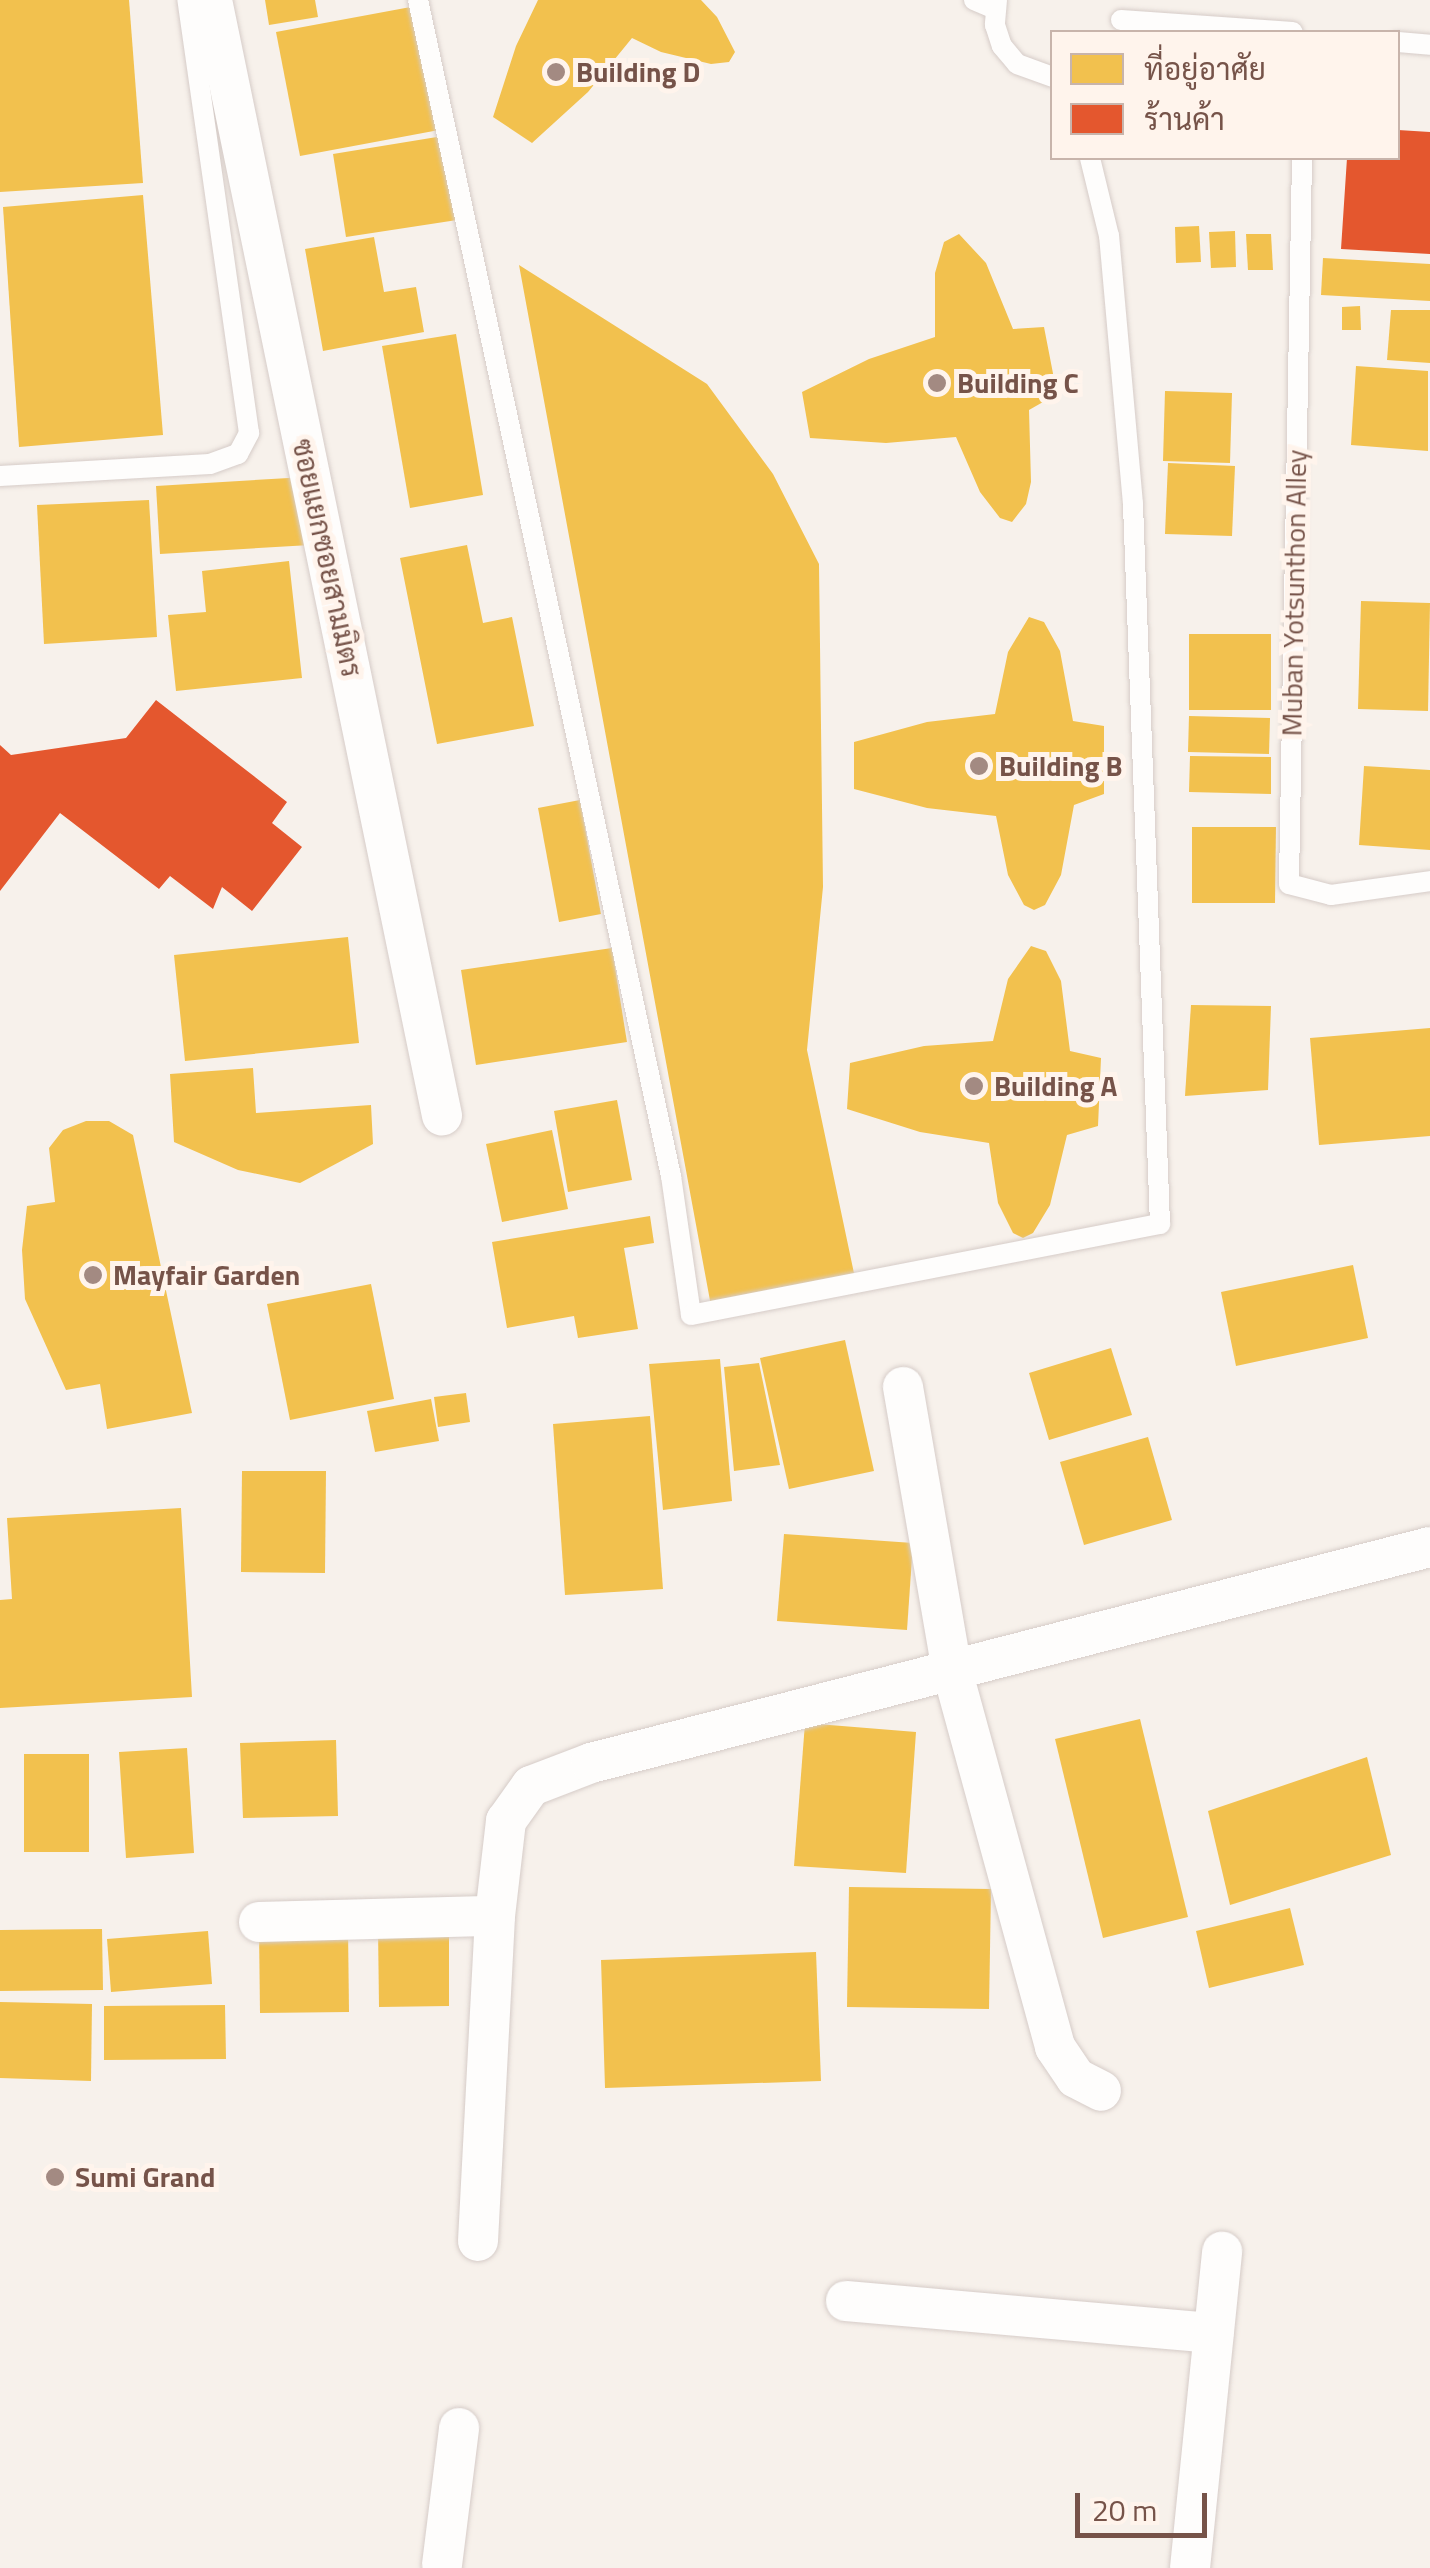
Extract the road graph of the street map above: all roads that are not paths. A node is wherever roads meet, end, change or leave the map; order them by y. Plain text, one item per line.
1 (187, 0) edge
2 (212, 0) edge
3 (418, 0) edge
4 (974, 0) edge
5 (996, 4) edge
6 (1119, 18) edge
7 (1268, 30) edge
8 (1400, 42) edge
9 (1430, 45) edge
10 (1050, 76) edge
11 (1090, 160) edge
12 (1302, 160) edge
13 (0, 476) edge
14 (1430, 881) edge
15 (442, 1116) dead end
16 (902, 1387) dead end
17 (1430, 1547) edge
18 (952, 1670) junction
19 (495, 1916) junction
20 (258, 1922) dead end
21 (1100, 2091) dead end
22 (478, 2241) dead end
23 (1222, 2252) dead end
24 (846, 2301) dead end
25 (1214, 2333) junction
26 (459, 2428) dead end
27 (449, 2567) edge
28 (1190, 2568) edge

1 - 13 lane
2 - 15 street, ซอยแยกซอยสามมิตร
3 - 11 lane
4 - 5 lane
5 - 10 lane
6 - 7 lane
8 - 9 lane
12 - 14 lane, Muban Yotsunthon Alley
16 - 18 street
17 - 18 street
18 - 19 street
18 - 21 street
19 - 20 street
19 - 22 street
23 - 25 street
24 - 25 street
25 - 28 street
26 - 27 street

